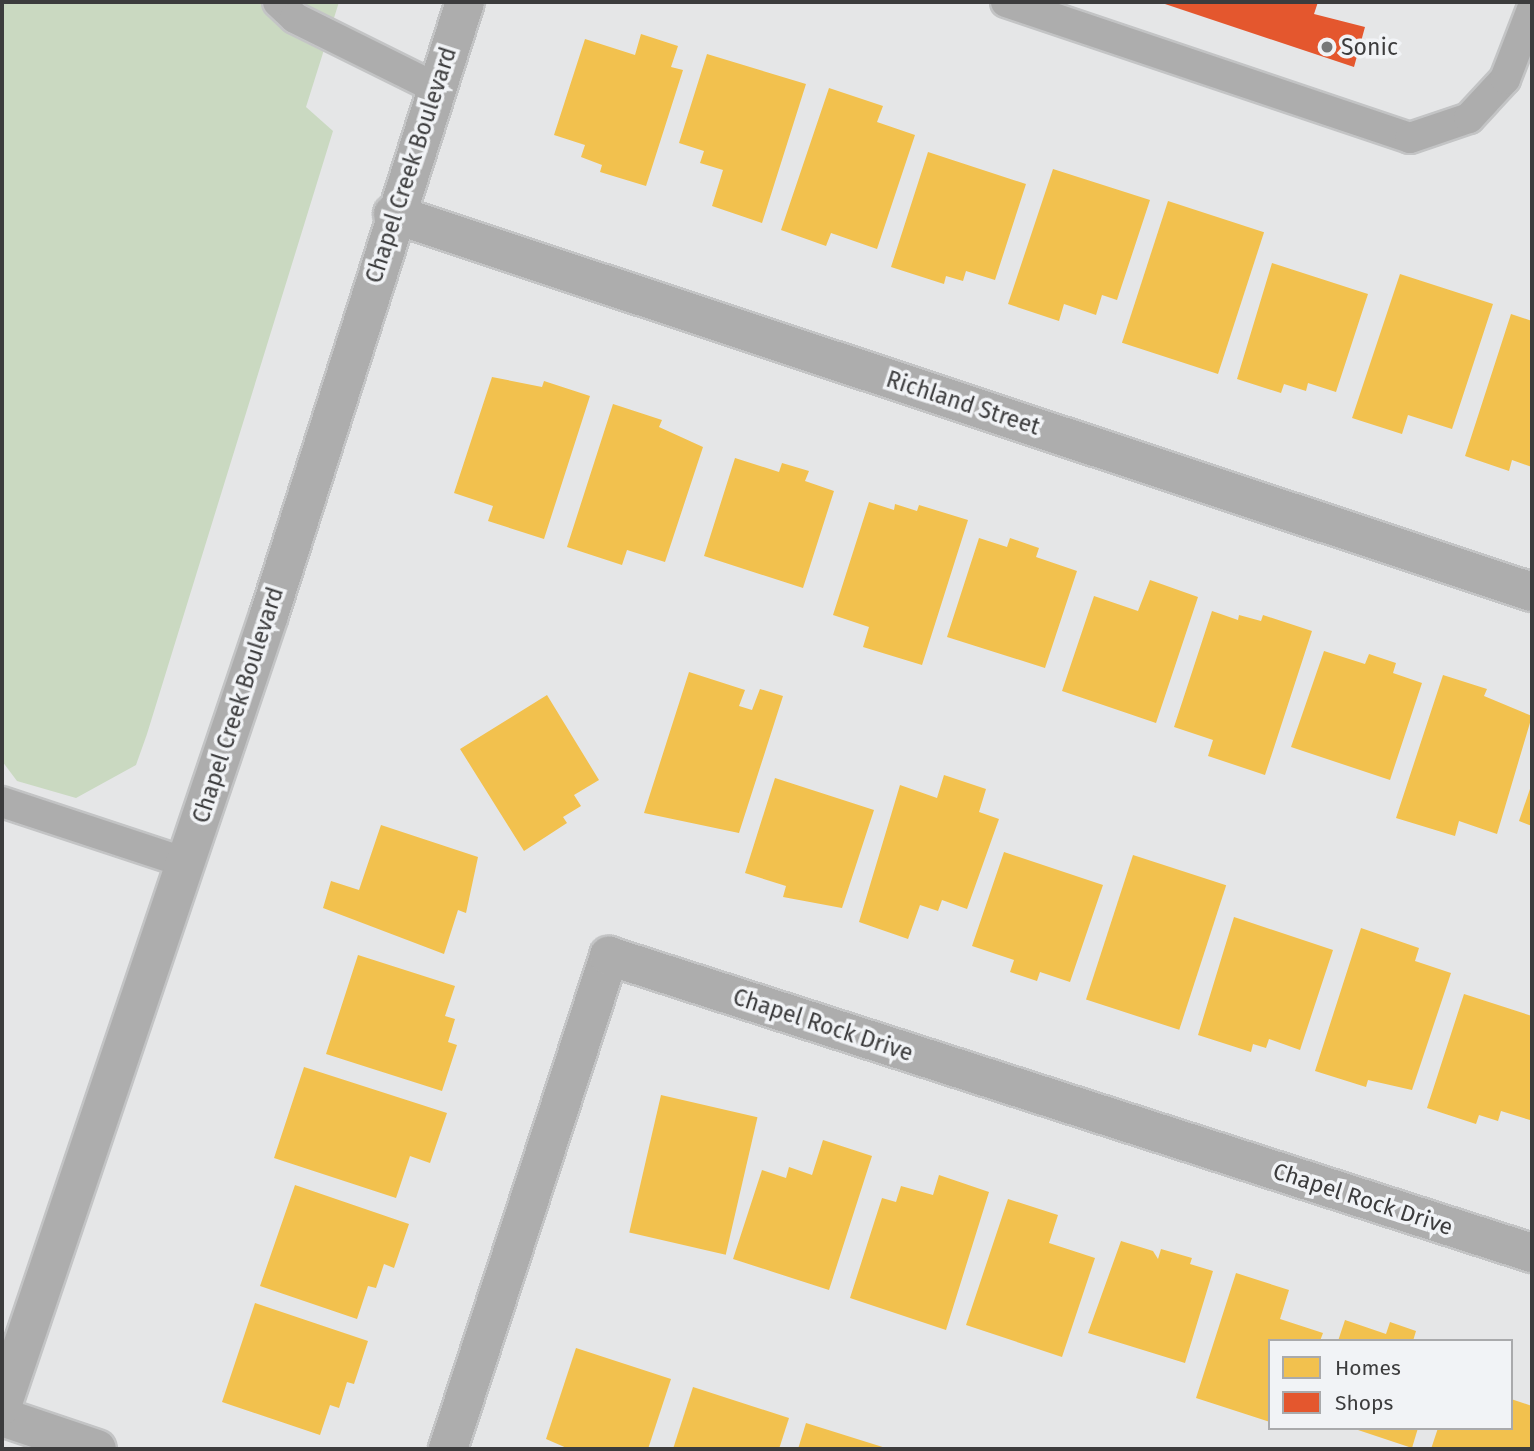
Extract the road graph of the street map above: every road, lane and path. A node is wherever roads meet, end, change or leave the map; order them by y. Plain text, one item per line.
1 (278, 2) edge
2 (464, 2) edge
3 (1006, 2) edge
4 (1532, 9) edge
5 (438, 89) junction
6 (393, 214) junction
7 (1532, 592) edge
8 (2, 802) edge
9 (186, 863) junction
10 (1532, 1253) edge
11 (2, 1406) edge
12 (2, 1417) edge
13 (97, 1449) edge
14 (448, 1449) edge

1 - 5 lane
2 - 5 street, Chapel Creek Boulevard
3 - 4 lane
5 - 6 street, Chapel Creek Boulevard
6 - 7 street, Richland Street
6 - 9 street, Chapel Creek Boulevard
8 - 9 lane
9 - 11 street, Chapel Creek Boulevard
10 - 14 street, Chapel Rock Drive
12 - 13 street

